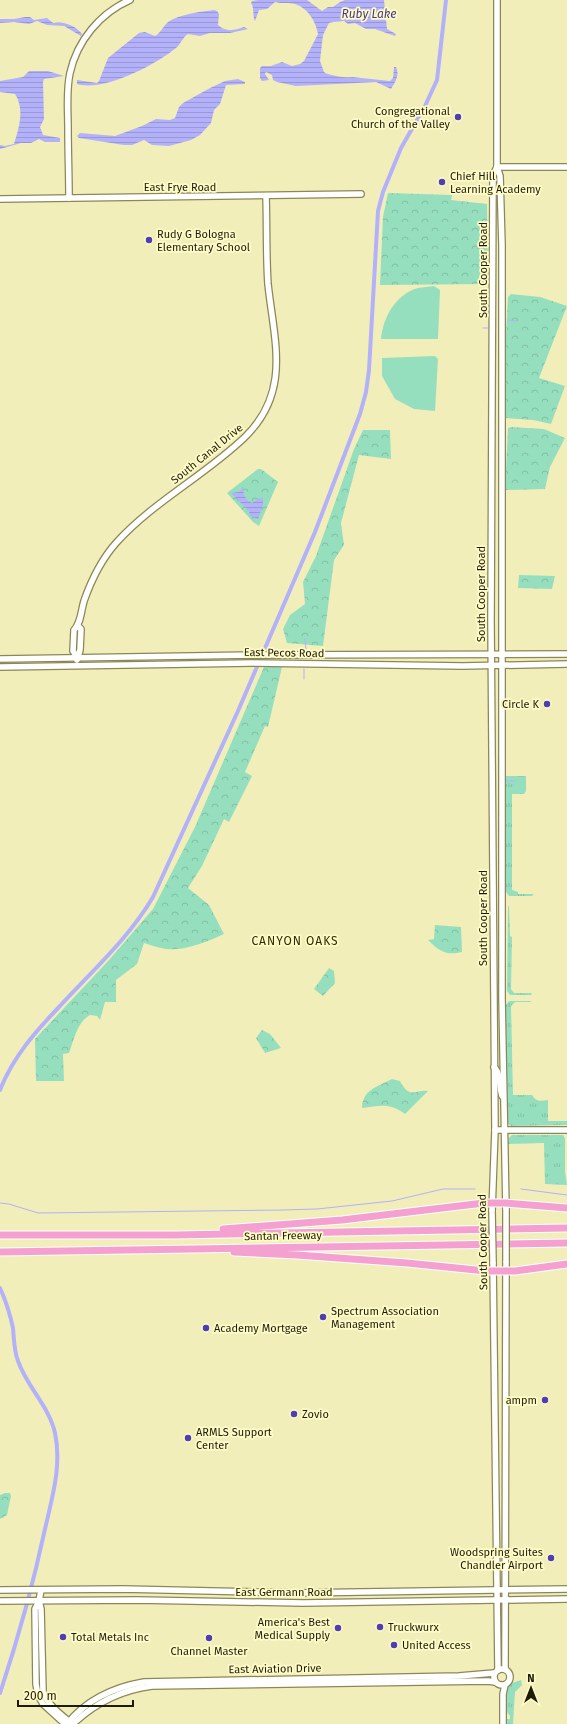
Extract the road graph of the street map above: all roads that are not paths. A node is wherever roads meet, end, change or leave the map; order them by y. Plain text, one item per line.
1 (130, 0) edge
2 (497, 0) edge
3 (497, 167) junction
4 (567, 167) edge
5 (361, 194) dead end
6 (266, 196) junction
7 (69, 198) junction
8 (0, 199) edge
9 (493, 199) junction
10 (501, 199) junction
11 (493, 290) junction
12 (502, 290) junction
13 (491, 654) junction
14 (502, 654) junction
15 (567, 654) edge
16 (77, 657) junction
17 (0, 658) edge
18 (77, 664) junction
19 (567, 664) edge
20 (502, 665) junction
21 (0, 666) edge
22 (491, 666) junction
23 (494, 1067) junction
24 (504, 1102) junction
25 (495, 1130) junction
26 (504, 1130) junction
27 (567, 1130) edge
28 (492, 1207) junction
29 (506, 1207) junction
30 (567, 1208) edge
31 (567, 1228) edge
32 (175, 1234) junction
33 (0, 1235) edge
34 (567, 1243) edge
35 (161, 1248) junction
36 (0, 1252) edge
37 (567, 1264) edge
38 (493, 1271) junction
39 (506, 1271) junction
40 (567, 1589) edge
41 (0, 1590) edge
42 (39, 1590) junction
43 (496, 1590) junction
44 (506, 1590) junction
45 (261, 1593) junction
46 (567, 1595) edge
47 (560, 1599) junction
48 (567, 1599) edge
49 (0, 1601) edge
50 (37, 1601) junction
51 (497, 1601) junction
52 (506, 1601) junction
53 (261, 1602) junction
54 (506, 1669) junction
55 (496, 1671) junction
56 (162, 1683) junction
57 (497, 1683) junction
58 (505, 1685) junction
59 (502, 1694) junction
60 (69, 1723) edge
61 (503, 1724) edge

1 - 7 main road
2 - 3 main road, South Cooper Road
3 - 4 main road
3 - 9 main road, South Cooper Road
3 - 10 main road, South Cooper Road
5 - 6 main road, East Frye Road
6 - 7 main road, East Frye Road
6 - 16 main road, South Canal Drive
7 - 8 main road, East Frye Road
9 - 10 main road
9 - 11 main road, South Cooper Road
10 - 12 main road, South Cooper Road
11 - 12 main road
11 - 13 main road, South Cooper Road
12 - 14 main road, South Cooper Road
13 - 14 main road, East Pecos Road
13 - 16 main road, East Pecos Road
13 - 22 main road, South Cooper Road
14 - 15 main road, East Pecos Road
14 - 20 main road, South Cooper Road
16 - 17 main road, East Pecos Road
16 - 18 main road
18 - 21 main road, East Pecos Road
18 - 22 main road, East Pecos Road
19 - 20 main road, East Pecos Road
20 - 22 main road, East Pecos Road
20 - 24 main road, South Cooper Road
22 - 23 main road, South Cooper Road
23 - 24 main road
23 - 25 main road, South Cooper Road
24 - 26 main road, South Cooper Road
25 - 26 main road
25 - 28 main road, South Cooper Road
26 - 27 main road
26 - 29 main road, South Cooper Road
28 - 29 highway
28 - 32 highway
28 - 38 main road, South Cooper Road, bridge
29 - 30 highway
29 - 39 main road, South Cooper Road, bridge
31 - 32 highway, Santan Freeway
32 - 33 highway, Santan Freeway
34 - 35 highway, Santan Freeway
35 - 36 highway, Santan Freeway
35 - 38 highway
37 - 39 highway
38 - 39 highway
38 - 43 main road, South Cooper Road
39 - 44 main road, South Cooper Road
40 - 44 main road, East Germann Road
41 - 42 main road, East Germann Road
42 - 45 main road, East Germann Road
42 - 50 main road
43 - 44 main road, East Germann Road
43 - 45 main road, East Germann Road
43 - 51 main road, South Cooper Road
44 - 52 main road, South Cooper Road
45 - 53 main road
46 - 47 main road
47 - 48 main road, East Germann Road
47 - 52 main road, East Germann Road
49 - 50 main road, East Germann Road
50 - 53 main road, East Germann Road
50 - 60 main road
51 - 52 main road, East Germann Road
51 - 53 main road, East Germann Road
51 - 55 main road, South Cooper Road
52 - 54 main road, South Cooper Road
54 - 55 main road
54 - 58 main road, South Cooper Road
55 - 56 main road, East Aviation Drive
55 - 57 main road, South Cooper Road
56 - 57 main road, East Aviation Drive
56 - 60 main road, East Aviation Drive
57 - 58 main road
57 - 59 main road, South Cooper Road
58 - 59 main road, South Cooper Road
59 - 61 main road, South Cooper Road

